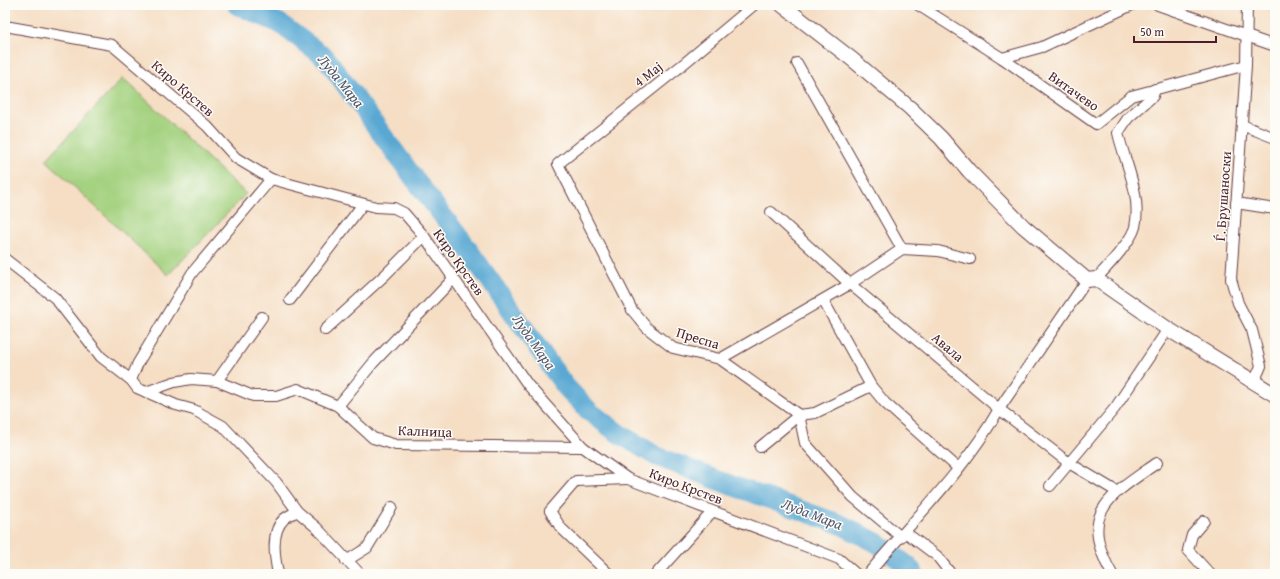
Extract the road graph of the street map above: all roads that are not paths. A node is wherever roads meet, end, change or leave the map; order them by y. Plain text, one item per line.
1 (754, 5) edge
2 (782, 5) edge
3 (918, 5) edge
4 (1132, 5) edge
5 (1158, 5) edge
6 (1247, 5) edge
7 (5, 26) edge
8 (1247, 36) junction
9 (1275, 46) edge
10 (1002, 58) junction
11 (797, 62) dead end
12 (1246, 65) junction
13 (1155, 89) junction
14 (1242, 125) junction
15 (1275, 138) edge
16 (558, 164) joint
17 (271, 179) junction
18 (1236, 203) junction
19 (363, 204) junction
20 (1275, 209) edge
21 (771, 212) dead end
22 (424, 236) junction
23 (902, 249) junction
24 (5, 259) edge
25 (970, 259) dead end
26 (453, 279) junction
27 (1091, 279) junction
28 (850, 284) junction
29 (290, 300) dead end
30 (823, 300) junction
31 (262, 317) dead end
32 (1168, 329) junction
33 (325, 330) dead end
34 (720, 359) junction
35 (131, 380) junction
36 (216, 381) junction
37 (1254, 382) junction
38 (871, 386) junction
39 (146, 392) junction
40 (1275, 395) edge
41 (338, 406) junction
42 (999, 409) junction
43 (800, 415) junction
44 (583, 447) junction
45 (760, 447) dead end
46 (1157, 462) dead end
47 (1069, 463) junction
48 (958, 468) junction
49 (628, 479) junction
50 (1050, 486) dead end
51 (1116, 491) junction
52 (392, 507) dead end
53 (298, 511) junction
54 (712, 512) junction
55 (1204, 521) dead end
56 (903, 535) junction
57 (346, 561) junction
58 (871, 571) edge
59 (278, 574) edge
60 (360, 574) edge
61 (609, 574) edge
62 (656, 574) edge
63 (856, 574) edge
64 (951, 574) edge
65 (1112, 574) edge
66 (1210, 574) edge

1 - 16 street, 4 Мај
2 - 27 main road
3 - 10 street, Витачево
4 - 10 street
5 - 8 street
6 - 8 street, Ѓ. Брушаноски
7 - 17 street, Киро Крстев
8 - 9 street
8 - 12 street, Ѓ. Брушаноски
10 - 13 street, Витачево
11 - 23 street
12 - 13 street, Витачево
12 - 14 street, Ѓ. Брушаноски
13 - 27 street
14 - 15 street
14 - 18 street, Ѓ. Брушаноски
16 - 34 street, Преспа
17 - 19 street, Киро Крстев
17 - 35 street
18 - 20 street
18 - 37 street, Ѓ. Брушаноски
19 - 22 street, Киро Крстев
19 - 29 street
21 - 28 street, Авала
22 - 26 street, Киро Крстев
22 - 33 street
23 - 25 street
23 - 28 street
24 - 35 street
26 - 41 street
26 - 44 street, Киро Крстев
27 - 32 main road
27 - 42 street
28 - 30 street
28 - 42 street, Авала
30 - 34 street
30 - 38 street
31 - 36 street
32 - 37 main road
32 - 47 street
34 - 43 street, Преспа
35 - 39 street
36 - 39 street, Калница
36 - 41 street, Калница
37 - 40 main road
38 - 43 street
38 - 48 street
39 - 53 street
41 - 44 street, Калница
42 - 47 street, Авала
42 - 48 street
43 - 45 street
43 - 56 street
44 - 49 street, Киро Крстев
46 - 51 street
47 - 50 street
47 - 51 street, Авала
48 - 56 street
49 - 54 street, Киро Крстев
49 - 61 street
51 - 65 street
52 - 57 street
53 - 57 street
53 - 59 street
54 - 62 street
54 - 63 street, Киро Крстев
55 - 66 street
56 - 58 street
56 - 64 street
57 - 60 street

